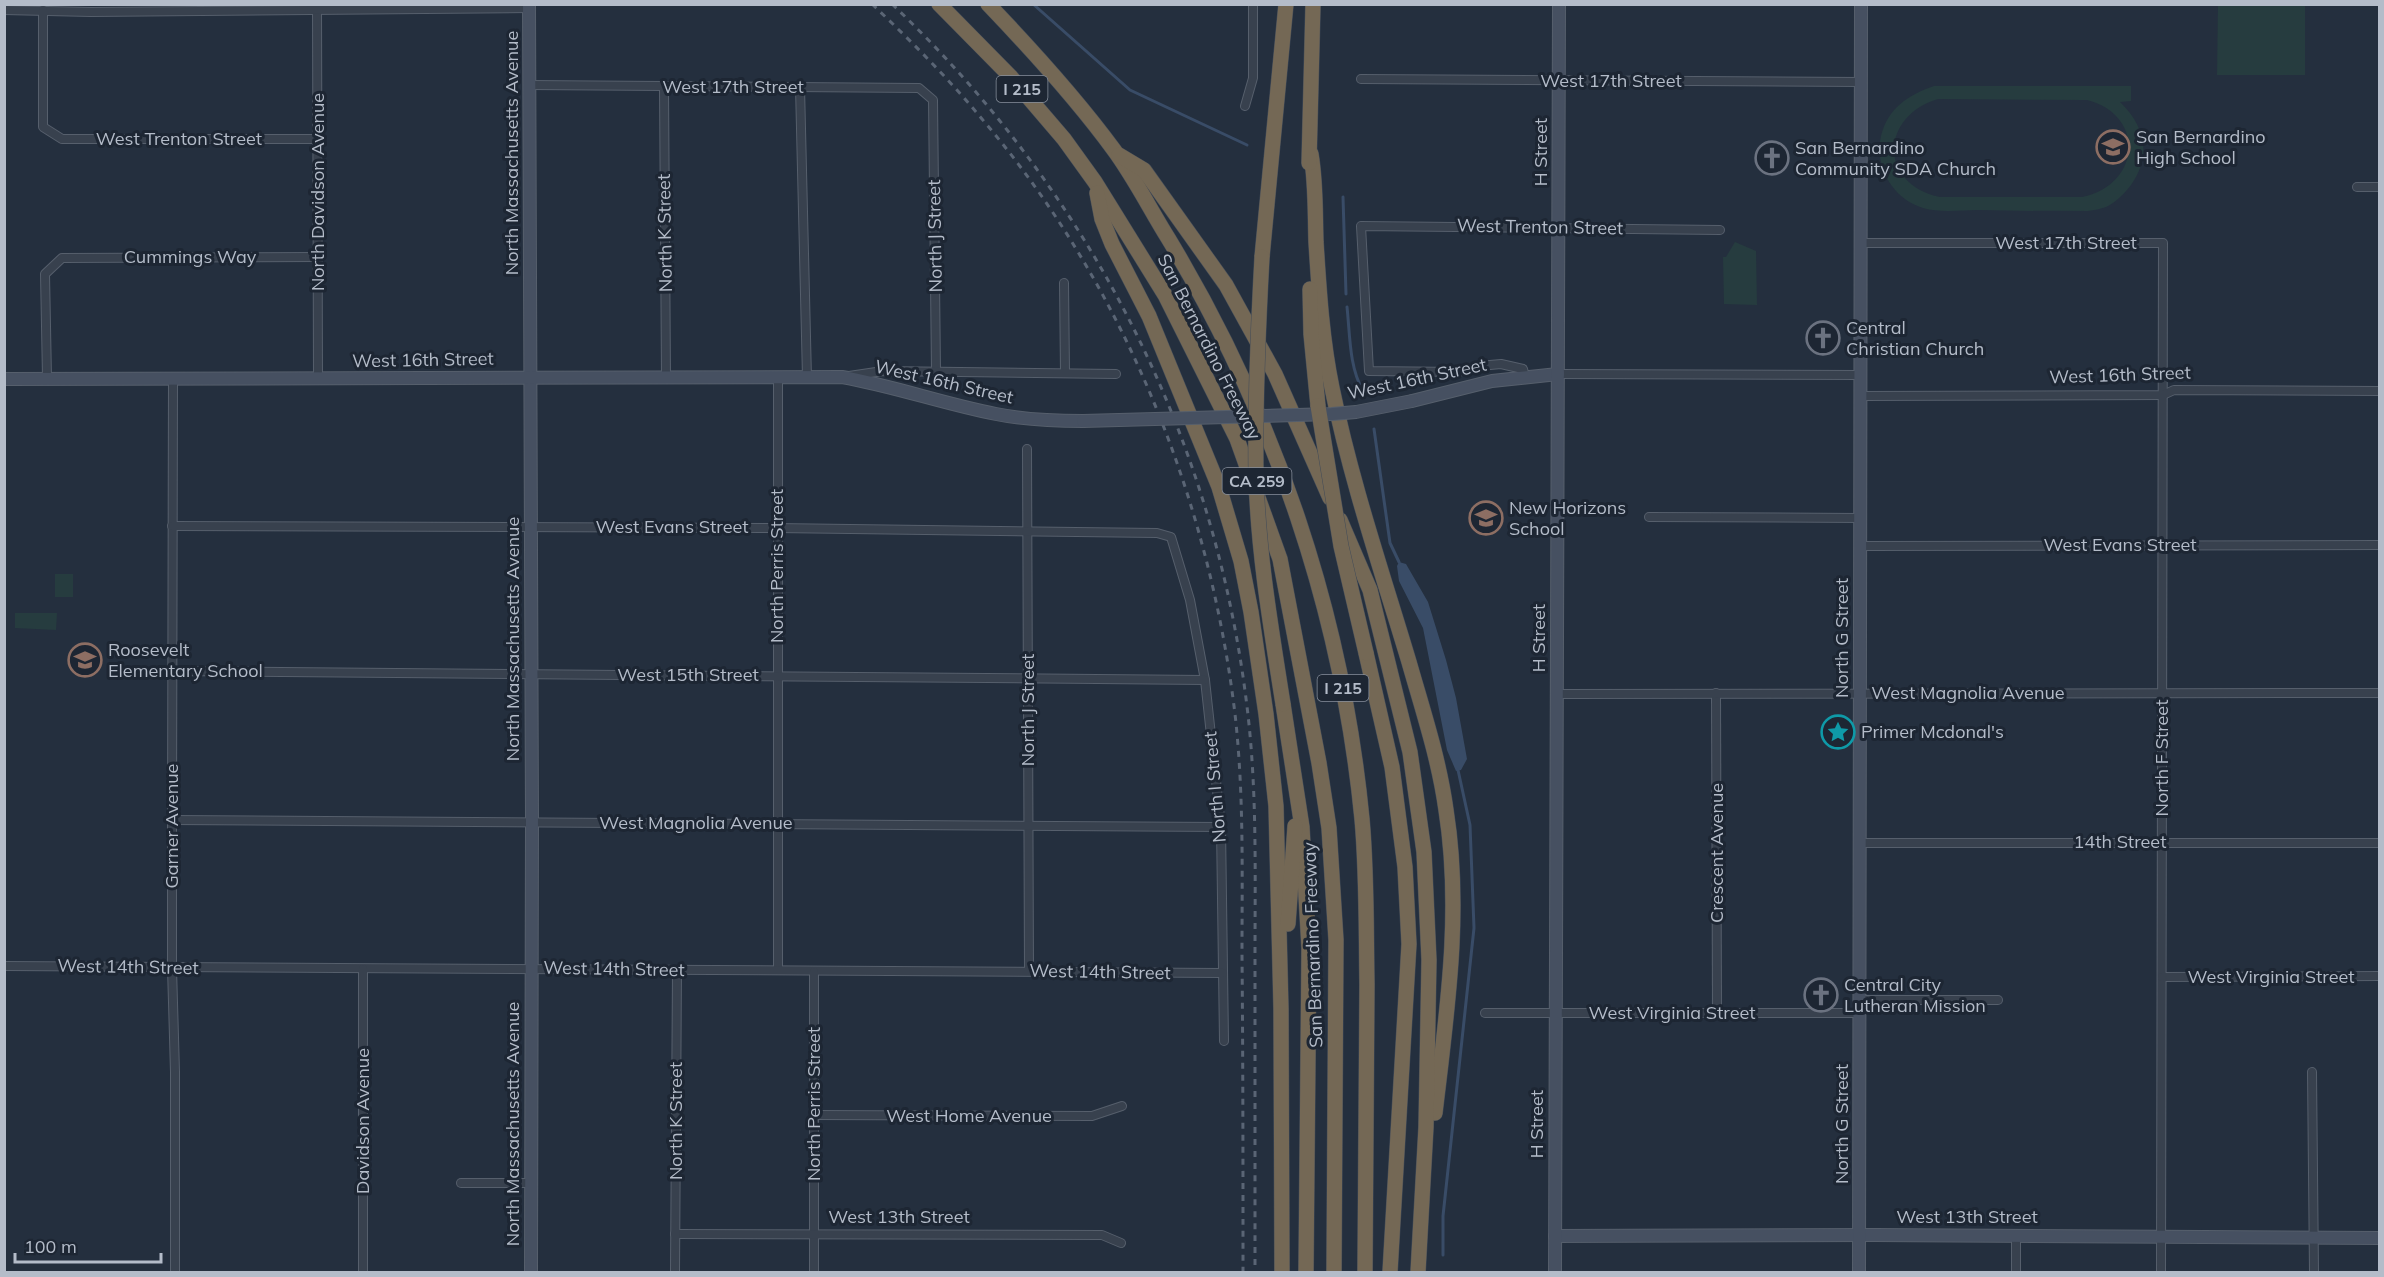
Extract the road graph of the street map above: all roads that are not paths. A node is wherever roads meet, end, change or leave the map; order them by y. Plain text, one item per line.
1 (939, 4) edge
2 (988, 4) edge
3 (1253, 4) edge
4 (1286, 4) edge
5 (1313, 4) edge
6 (1559, 4) edge
7 (1861, 4) edge
8 (529, 6) edge
9 (317, 7) edge
10 (105, 8) edge
11 (4, 10) edge
12 (43, 10) junction
13 (1361, 79) dead end
14 (1559, 81) junction
15 (1861, 82) junction
16 (529, 85) junction
17 (664, 87) junction
18 (800, 87) junction
19 (933, 100) joint
20 (1245, 106) dead end
21 (317, 139) junction
22 (1116, 153) junction
23 (1311, 154) junction
24 (1095, 182) junction
25 (2357, 187) dead end
26 (2379, 188) edge
27 (1558, 227) junction
28 (1720, 230) dead end
29 (1861, 243) junction
30 (2163, 243) joint
31 (318, 257) junction
32 (1064, 283) dead end
33 (936, 372) junction
34 (1065, 373) junction
35 (1116, 374) dead end
36 (1558, 374) junction
37 (1861, 375) junction
38 (531, 376) junction
39 (1525, 376) junction
40 (842, 377) junction
41 (47, 378) junction
42 (666, 378) junction
43 (778, 378) junction
44 (807, 378) junction
45 (4, 379) edge
46 (173, 379) junction
47 (318, 379) junction
48 (2379, 391) edge
49 (2163, 394) junction
50 (1861, 396) junction
51 (1028, 448) dead end
52 (1649, 517) dead end
53 (1860, 518) junction
54 (172, 526) junction
55 (530, 526) junction
56 (776, 528) junction
57 (1028, 531) junction
58 (1171, 537) joint
59 (2162, 545) junction
60 (2379, 545) edge
61 (1860, 546) junction
62 (172, 671) junction
63 (531, 675) junction
64 (777, 675) junction
65 (1028, 679) junction
66 (1205, 680) junction
67 (1716, 693) junction
68 (1860, 693) junction
69 (2162, 693) junction
70 (2379, 693) edge
71 (1557, 694) junction
72 (1298, 787) junction
73 (172, 820) junction
74 (532, 822) junction
75 (777, 822) junction
76 (1028, 826) junction
77 (1221, 827) junction
78 (2162, 842) junction
79 (1860, 843) junction
80 (2379, 843) edge
81 (4, 966) edge
82 (172, 968) junction
83 (531, 968) junction
84 (363, 969) junction
85 (677, 970) junction
86 (778, 970) junction
87 (1029, 971) junction
88 (814, 972) junction
89 (1223, 974) junction
90 (2379, 976) edge
91 (2162, 978) junction
92 (1998, 1000) dead end
93 (1860, 1007) junction
94 (1281, 1009) junction
95 (1485, 1013) dead end
96 (1556, 1013) junction
97 (1717, 1014) junction
98 (1224, 1041) dead end
99 (2312, 1072) dead end
100 (1122, 1106) dead end
101 (814, 1115) junction
102 (1426, 1126) junction
103 (461, 1183) dead end
104 (531, 1183) junction
105 (675, 1234) junction
106 (814, 1235) junction
107 (1859, 1235) junction
108 (2016, 1235) junction
109 (1555, 1236) junction
110 (2161, 1236) junction
111 (2314, 1238) junction
112 (2379, 1238) edge
113 (1121, 1243) dead end
114 (175, 1272) edge
115 (363, 1272) edge
116 (531, 1272) edge
117 (675, 1272) edge
118 (814, 1272) edge
119 (1281, 1272) edge
120 (1306, 1272) edge
121 (1334, 1272) edge
122 (1365, 1272) edge
123 (1390, 1272) edge
124 (1418, 1272) edge
125 (1555, 1272) edge
126 (1859, 1272) edge
127 (2016, 1272) edge
128 (2161, 1272) edge
129 (2314, 1272) edge

1 - 24 highway, San Bernardino Freeway / I 215
2 - 22 highway, San Bernardino Freeway / I 215
3 - 20 street
4 - 72 highway, CA 259, bridge
5 - 23 highway
6 - 14 street, H Street
7 - 15 street, North G Street
8 - 9 street
8 - 16 street, North Massachusetts Avenue
9 - 10 street
9 - 21 street, North Davidson Avenue
10 - 12 street
11 - 12 street
12 - 21 street, West Trenton Street
13 - 14 street, West 17th Street
14 - 15 street, West 17th Street
14 - 27 street, H Street
15 - 29 street, North G Street
16 - 17 street, West 17th Street
16 - 38 street, North Massachusetts Avenue
17 - 18 street, West 17th Street
17 - 42 street, North K Street
18 - 19 street, West 17th Street
18 - 44 street
19 - 33 street, North J Street
21 - 31 street, North Davidson Avenue
22 - 102 highway
22 - 122 highway, San Bernardino Freeway / I 215
23 - 102 highway
23 - 123 highway, bridge
24 - 94 highway
24 - 121 highway, San Bernardino Freeway / I 215
25 - 26 street
27 - 28 street, West Trenton Street
27 - 36 street, H Street
27 - 39 street, West Trenton Street
29 - 30 street, West 17th Street
29 - 37 street, North G Street
30 - 49 street, North F Street
31 - 41 street, Cummings Way
31 - 47 street, North Davidson Avenue
32 - 34 street
33 - 34 street, West 16th Street
33 - 40 street, West 16th Street
34 - 35 street, West 16th Street
36 - 37 street, West 16th Street
36 - 39 street, West 16th Street
36 - 71 street, H Street
37 - 50 street, North G Street
38 - 42 street, West 16th Street
38 - 47 street, West 16th Street
38 - 55 street, North Massachusetts Avenue
39 - 40 street, West 16th Street, bridge
40 - 44 street, West 16th Street
41 - 45 street, West 16th Street
41 - 46 street, West 16th Street
42 - 43 street, West 16th Street
43 - 44 street, West 16th Street
43 - 56 street, North Perris Street
46 - 47 street, West 16th Street
46 - 54 street, Garner Avenue
48 - 49 street, West 16th Street
49 - 50 street, West 16th Street
49 - 59 street, North F Street
50 - 53 street, North G Street
51 - 57 street, North J Street
52 - 53 street
53 - 61 street, North G Street
54 - 55 street, West Evans Street
54 - 62 street, Garner Avenue
55 - 56 street, West Evans Street
55 - 63 street, North Massachusetts Avenue
56 - 57 street, West Evans Street
56 - 64 street, North Perris Street
57 - 58 street, West Evans Street
57 - 65 street, North J Street
58 - 66 street, North I Street
59 - 60 street, West Evans Street
59 - 61 street, West Evans Street
59 - 69 street, North F Street
61 - 68 street, North G Street
62 - 63 street, West 15th Street
62 - 73 street, Garner Avenue
63 - 64 street, West 15th Street
63 - 74 street, North Massachusetts Avenue
64 - 65 street, West 15th Street
64 - 75 street, North Perris Street
65 - 66 street, West 15th Street
65 - 76 street, North J Street
66 - 77 street, North I Street
67 - 68 street, West Magnolia Avenue
67 - 71 street, West Magnolia Avenue
67 - 97 street, Crescent Avenue
68 - 69 street, West Magnolia Avenue
68 - 79 street, North G Street
69 - 70 street, West Magnolia Avenue
69 - 78 street, North F Street
71 - 96 street, H Street
72 - 94 highway
72 - 120 highway
73 - 74 street, West Magnolia Avenue
73 - 82 street, Garner Avenue
74 - 75 street, West Magnolia Avenue
74 - 83 street, North Massachusetts Avenue
75 - 76 street, West Magnolia Avenue
75 - 86 street, North Perris Street
76 - 77 street, West Magnolia Avenue
76 - 87 street, North J Street
77 - 89 street, North I Street
78 - 79 street, 14th Street
78 - 80 street, 14th Street
78 - 91 street, North F Street
79 - 93 street, North G Street
81 - 82 street, West 14th Street
82 - 84 street, West 14th Street
82 - 114 street, Garner Avenue
83 - 84 street, West 14th Street
83 - 85 street, West 14th Street
83 - 104 street, North Massachusetts Avenue
84 - 115 street, Davidson Avenue
85 - 86 street, West 14th Street
85 - 105 street, North K Street
86 - 88 street, West 14th Street
87 - 88 street, West 14th Street
87 - 89 street, West 14th Street
88 - 101 street, North Perris Street
89 - 98 street, North I Street
90 - 91 street, West Virginia Street
91 - 110 street, North F Street
92 - 93 street, West Virginia Street
93 - 97 street, West Virginia Street
93 - 107 street, North G Street
94 - 119 highway
95 - 96 street, West Virginia Street
96 - 97 street, West Virginia Street
96 - 109 street, H Street
99 - 111 street
100 - 101 street, West Home Avenue
101 - 106 street, North Perris Street
102 - 124 highway
103 - 104 street
104 - 116 street, North Massachusetts Avenue
105 - 106 street, West 13th Street
105 - 117 street, North K Street
106 - 113 street, West 13th Street
106 - 118 street, North Perris Street
107 - 108 street, West 13th Street
107 - 109 street, West 13th Street
107 - 126 street, North G Street
108 - 110 street, West 13th Street
108 - 127 street
109 - 125 street, H Street
110 - 111 street, West 13th Street
110 - 128 street, North F Street
111 - 112 street, West 13th Street
111 - 129 street

